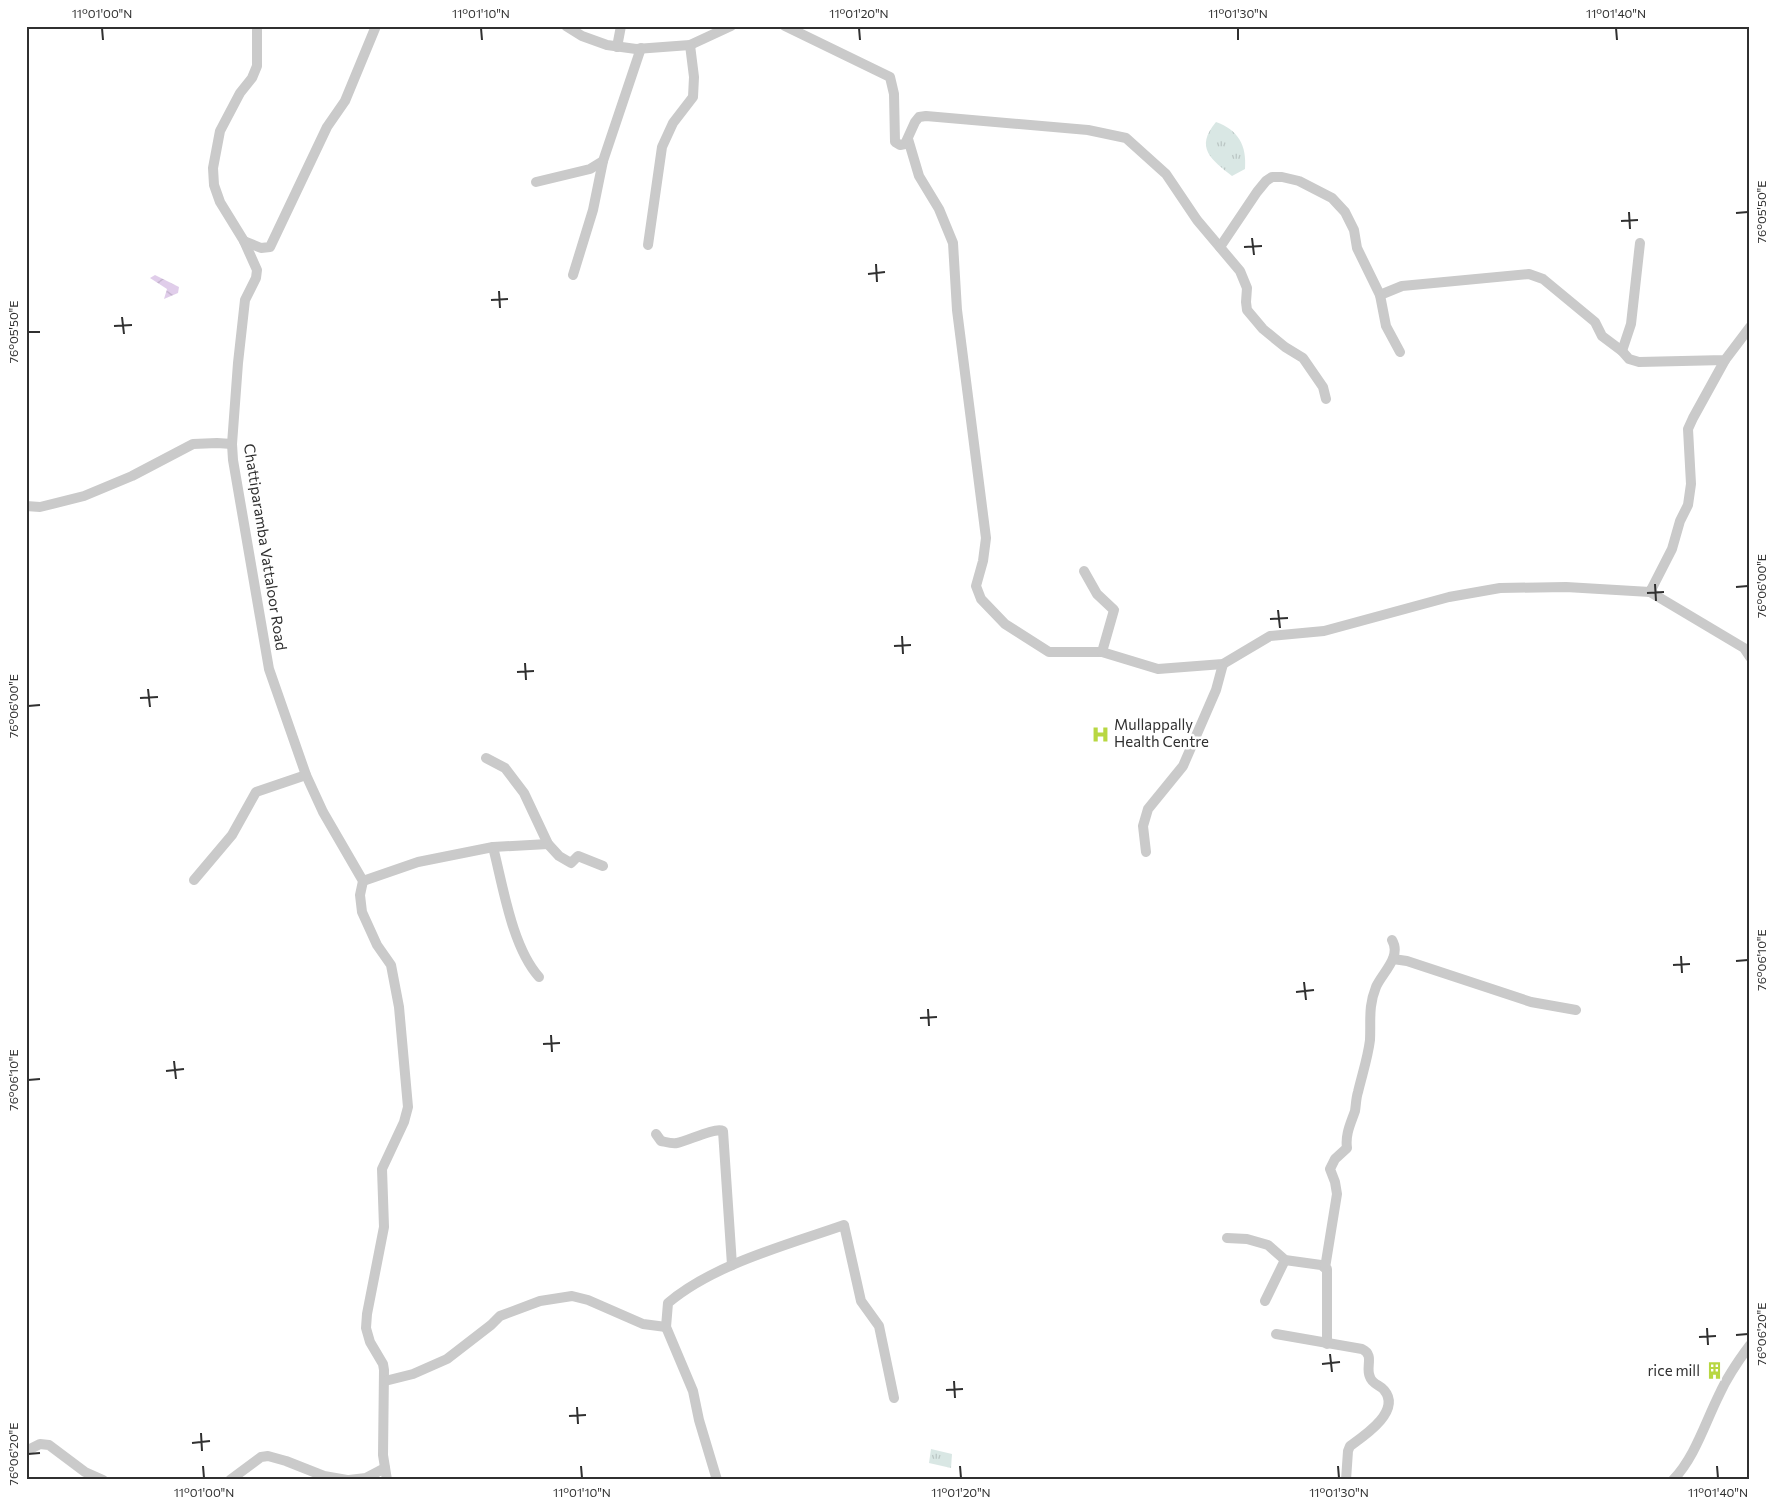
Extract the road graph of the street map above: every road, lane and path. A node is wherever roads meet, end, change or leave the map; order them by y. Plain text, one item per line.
1 (257, 26) edge
2 (376, 26) edge
3 (566, 26) edge
4 (620, 26) edge
5 (731, 26) edge
6 (785, 26) edge
7 (690, 45) junction
8 (617, 47) junction
9 (641, 48) junction
10 (908, 139) junction
11 (603, 160) junction
12 (536, 182) dead end
13 (244, 241) junction
14 (1640, 244) dead end
15 (648, 245) dead end
16 (1220, 247) junction
17 (573, 275) dead end
18 (1380, 295) junction
19 (1750, 327) edge
20 (1622, 351) junction
21 (1400, 352) dead end
22 (1725, 360) junction
23 (1326, 399) dead end
24 (232, 444) junction
25 (26, 506) edge
26 (1084, 571) dead end
27 (1650, 592) junction
28 (1102, 652) junction
29 (1750, 657) edge
30 (1223, 664) junction
31 (486, 758) dead end
32 (306, 775) junction
33 (548, 844) junction
34 (493, 847) junction
35 (1146, 852) dead end
36 (603, 866) dead end
37 (194, 880) dead end
38 (363, 881) junction
39 (1392, 940) dead end
40 (1393, 958) junction
41 (539, 977) dead end
42 (1576, 1010) dead end
43 (656, 1134) dead end
44 (1227, 1238) dead end
45 (1285, 1260) junction
46 (732, 1265) junction
47 (1325, 1268) junction
48 (1265, 1301) dead end
49 (666, 1327) junction
50 (1276, 1334) dead end
51 (1326, 1344) junction
52 (1750, 1345) edge
53 (384, 1381) junction
54 (894, 1398) dead end
55 (26, 1451) edge
56 (385, 1468) junction
57 (103, 1480) edge
58 (230, 1480) edge
59 (348, 1480) edge
60 (387, 1480) edge
61 (717, 1480) edge
62 (1346, 1480) edge
63 (1673, 1480) edge

1 - 13 street, Chattiparamba Vattaloor Road
2 - 13 street
3 - 8 street
4 - 8 street
5 - 7 street
6 - 10 street
7 - 9 street
7 - 15 street
8 - 9 street
9 - 11 street
10 - 16 street
10 - 28 street
11 - 12 street
11 - 17 street
13 - 24 street, Chattiparamba Vattaloor Road
14 - 20 street
16 - 18 street
16 - 23 street
18 - 20 street
18 - 21 street
19 - 22 street
20 - 22 street
22 - 27 street
24 - 25 street
24 - 32 street, Chattiparamba Vattaloor Road
26 - 28 street
27 - 29 street
27 - 30 street
28 - 30 street
30 - 35 street
31 - 33 street
32 - 37 street
32 - 38 street, Chattiparamba Vattaloor Road
33 - 34 street
33 - 36 street
34 - 38 street
34 - 41 street
38 - 53 street
39 - 40 street
40 - 42 street
40 - 47 street
43 - 46 street
44 - 45 street
45 - 47 street
45 - 48 street
46 - 49 street
46 - 54 street
47 - 51 street
49 - 53 street
49 - 61 street
50 - 51 street
51 - 62 street
52 - 63 street
53 - 56 street
55 - 57 street
56 - 59 street
56 - 60 street
58 - 59 street

